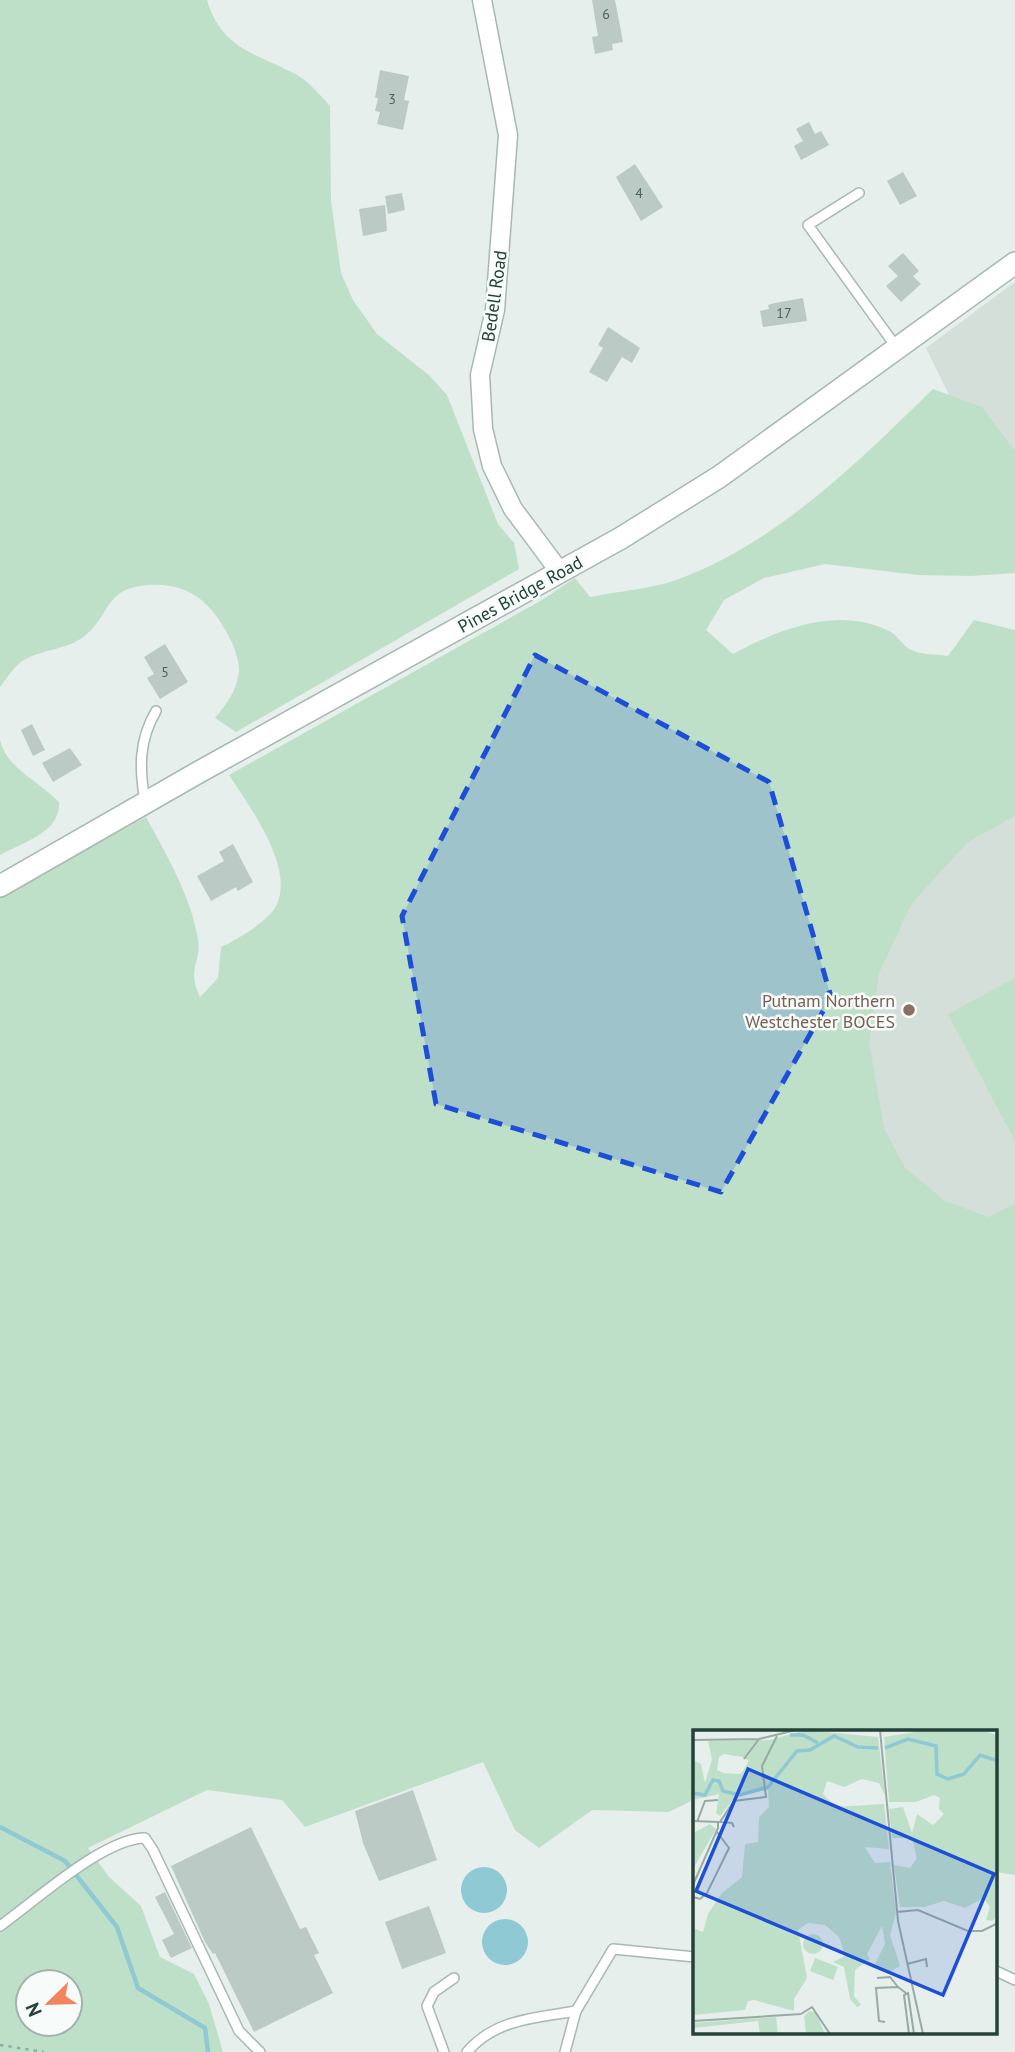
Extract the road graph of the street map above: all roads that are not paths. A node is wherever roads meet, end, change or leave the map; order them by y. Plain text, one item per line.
1 (482, 0) edge
2 (859, 193) dead end
3 (1015, 263) edge
4 (898, 349) junction
5 (560, 572) junction
6 (156, 711) dead end
7 (145, 803) junction
8 (0, 886) edge
9 (0, 1926) edge
10 (693, 1957) edge
11 (998, 1972) edge
12 (454, 1978) dead end
13 (1015, 1980) edge
14 (576, 2011) junction
15 (260, 2052) edge
16 (444, 2052) edge
17 (467, 2052) edge
18 (565, 2052) edge

1 - 5 street, Bedell Road
2 - 4 lane
3 - 4 street, Pines Bridge Road
4 - 5 street, Pines Bridge Road
5 - 7 street, Pines Bridge Road
6 - 7 lane
7 - 8 street, Pines Bridge Road
9 - 15 lane
10 - 14 lane
11 - 13 lane
12 - 16 lane
14 - 17 lane
14 - 18 lane

